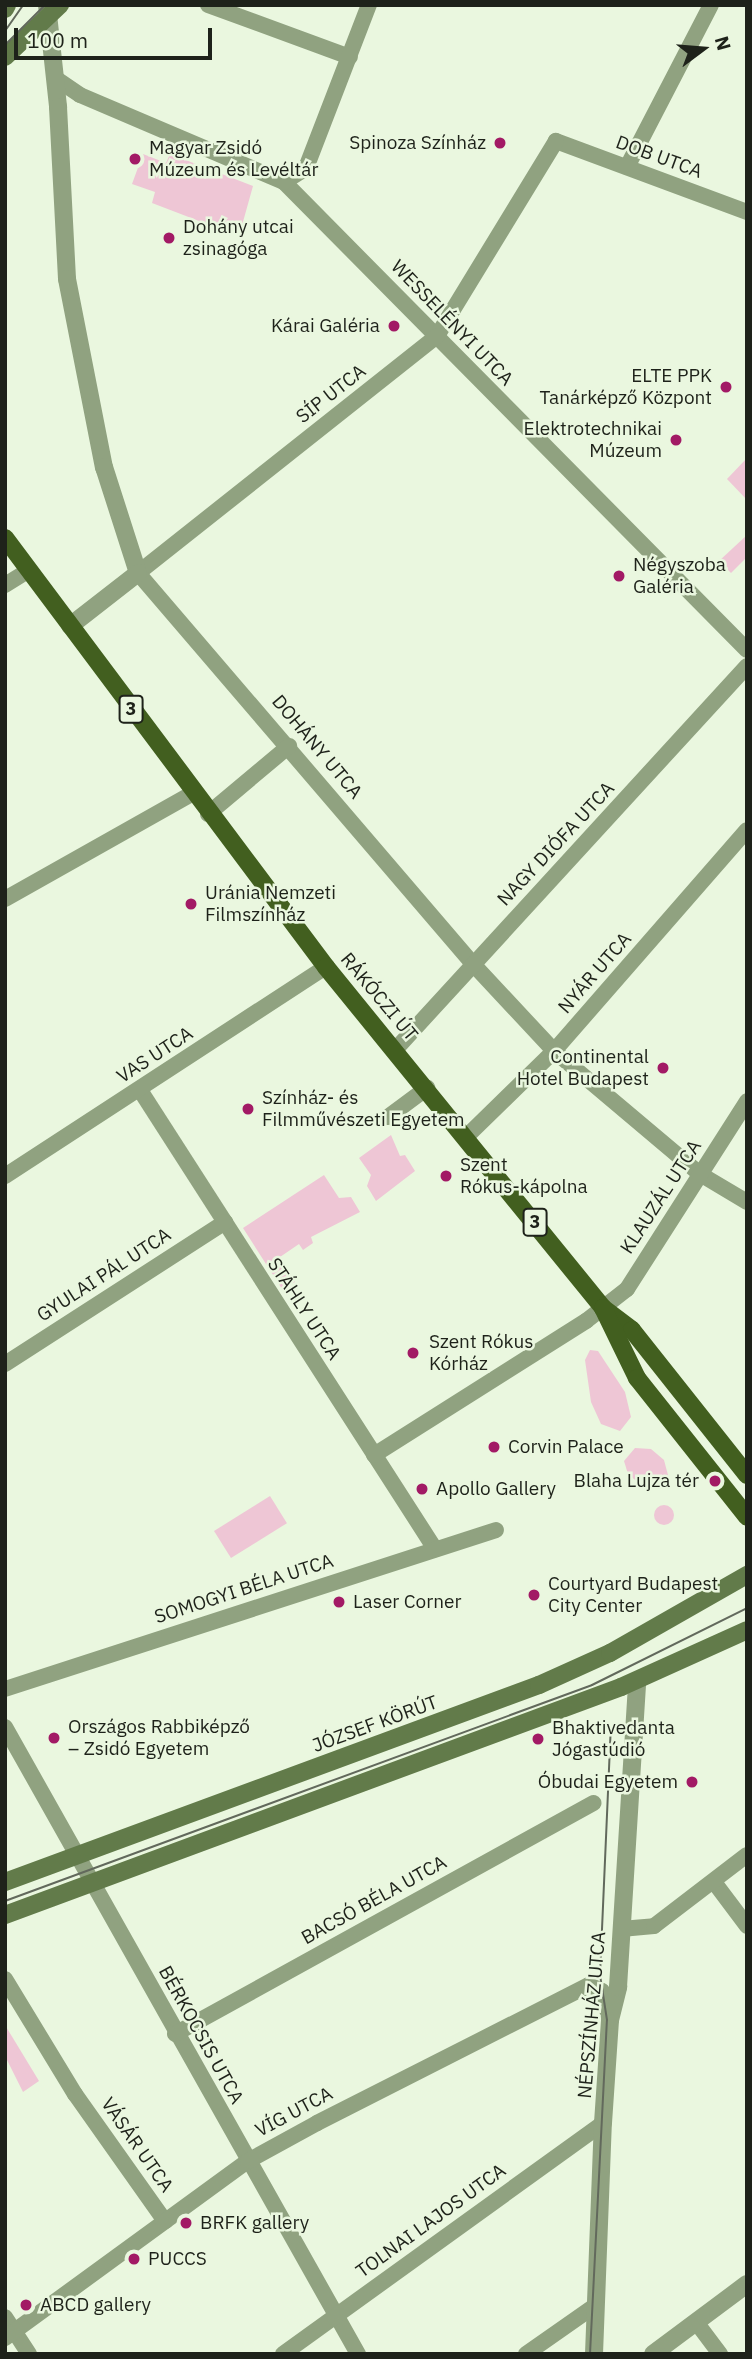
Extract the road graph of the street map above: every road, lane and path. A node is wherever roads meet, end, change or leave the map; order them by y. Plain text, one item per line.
1 (208, 5) edge
2 (369, 5) edge
3 (711, 5) edge
4 (52, 9) edge
5 (5, 57) edge
6 (350, 57) junction
7 (55, 78) junction
8 (80, 95) junction
9 (58, 107) junction
10 (556, 141) joint
11 (627, 167) junction
12 (284, 182) junction
13 (747, 212) edge
14 (437, 336) junction
15 (5, 538) edge
16 (29, 570) junction
17 (138, 573) junction
18 (5, 585) edge
19 (70, 626) junction
20 (747, 650) edge
21 (747, 666) edge
22 (289, 746) junction
23 (193, 793) junction
24 (208, 814) junction
25 (747, 830) edge
26 (5, 899) edge
27 (473, 964) junction
28 (326, 967) junction
29 (395, 1050) junction
30 (554, 1051) junction
31 (427, 1088) junction
32 (140, 1090) junction
33 (747, 1101) edge
34 (388, 1116) dead end
35 (467, 1136) junction
36 (700, 1174) junction
37 (5, 1176) edge
38 (747, 1202) edge
39 (225, 1222) junction
40 (603, 1308) junction
41 (5, 1364) edge
42 (374, 1455) junction
43 (747, 1475) edge
44 (747, 1517) edge
45 (496, 1530) dead end
46 (435, 1549) junction
47 (747, 1575) edge
48 (747, 1630) edge
49 (637, 1681) junction
50 (5, 1689) edge
51 (5, 1727) edge
52 (594, 1803) dead end
53 (747, 1856) edge
54 (77, 1857) junction
55 (5, 1882) edge
56 (91, 1882) junction
57 (713, 1882) junction
58 (5, 1915) edge
59 (747, 1926) edge
60 (621, 1929) junction
61 (5, 1979) edge
62 (610, 2020) junction
63 (175, 2034) junction
64 (603, 2123) junction
65 (248, 2161) junction
66 (165, 2221) junction
67 (747, 2284) edge
68 (596, 2305) junction
69 (335, 2316) junction
70 (5, 2317) edge
71 (696, 2322) junction
72 (10, 2335) edge
73 (29, 2354) edge
74 (283, 2354) edge
75 (358, 2354) edge
76 (526, 2354) edge
77 (594, 2354) edge
78 (653, 2354) edge
79 (720, 2354) edge

1 - 6 street
2 - 6 street
3 - 11 street
4 - 5 main road
4 - 7 street, DOHÁNY UTCA
6 - 12 street
7 - 8 street, WESSELÉNYI UTCA
7 - 9 street, DOHÁNY UTCA
8 - 9 street
8 - 12 street, WESSELÉNYI UTCA
9 - 17 street, DOHÁNY UTCA
10 - 11 street, DOB UTCA
10 - 14 street, SÍP UTCA
11 - 13 street, DOB UTCA
12 - 14 street, WESSELÉNYI UTCA
14 - 17 street, SÍP UTCA
14 - 20 street, WESSELÉNYI UTCA
15 - 16 main road, RÁKÓCZI ÚT / 3
16 - 18 street
16 - 19 main road, RÁKÓCZI ÚT / 3
17 - 19 street, SÍP UTCA
17 - 22 street, DOHÁNY UTCA
19 - 23 main road, RÁKÓCZI ÚT / 3
21 - 27 street, NAGY DIÓFA UTCA
22 - 24 street
22 - 27 street, DOHÁNY UTCA
23 - 24 main road, RÁKÓCZI ÚT / 3
23 - 26 street
24 - 28 main road, RÁKÓCZI ÚT / 3
25 - 30 street, NYÁR UTCA
27 - 29 street, NAGY DIÓFA UTCA
27 - 30 street, DOHÁNY UTCA
28 - 29 main road, RÁKÓCZI ÚT / 3
28 - 32 street, VAS UTCA
29 - 31 main road, RÁKÓCZI ÚT / 3
30 - 35 street, NYÁR UTCA
30 - 36 street, DOHÁNY UTCA
31 - 34 street
31 - 35 main road, RÁKÓCZI ÚT / 3
32 - 37 street, VAS UTCA
32 - 39 street, STÁHLY UTCA
33 - 36 street, KLAUZÁL UTCA
35 - 40 main road, RÁKÓCZI ÚT / 3
36 - 38 street, DOHÁNY UTCA
36 - 40 street, KLAUZÁL UTCA
39 - 41 street, GYULAI PÁL UTCA
39 - 42 street, STÁHLY UTCA
40 - 42 street, KLAUZÁL UTCA
40 - 43 main road, RÁKÓCZI ÚT / 3
40 - 44 main road, RÁKÓCZI ÚT / 3
42 - 46 street, STÁHLY UTCA
45 - 46 street, SOMOGYI BÉLA UTCA
46 - 50 street, SOMOGYI BÉLA UTCA
47 - 54 main road, JÓZSEF KÖRÚT
48 - 49 main road
49 - 56 main road
49 - 60 street, NÉPSZÍNHÁZ UTCA
51 - 54 street, BÉRKOCSIS UTCA
52 - 63 street, BACSÓ BÉLA UTCA
53 - 57 street
54 - 55 main road, JÓZSEF KÖRÚT
54 - 56 street, BÉRKOCSIS UTCA
56 - 58 main road
56 - 63 street, BÉRKOCSIS UTCA
57 - 59 street
57 - 60 street
60 - 62 street, NÉPSZÍNHÁZ UTCA
61 - 66 street, VÁSÁR UTCA
62 - 64 street, NÉPSZÍNHÁZ UTCA
62 - 65 street, VÍG UTCA
63 - 65 street, BÉRKOCSIS UTCA
64 - 68 street, NÉPSZÍNHÁZ UTCA
64 - 69 street, TOLNAI LAJOS UTCA
65 - 66 street, VÍG UTCA
65 - 69 street, BÉRKOCSIS UTCA
66 - 72 street, VÍG UTCA
67 - 71 street
68 - 76 street
68 - 77 street, NÉPSZÍNHÁZ UTCA
69 - 74 street, TOLNAI LAJOS UTCA
69 - 75 street, BÉRKOCSIS UTCA
70 - 72 street
71 - 78 street
71 - 79 street
72 - 73 street

